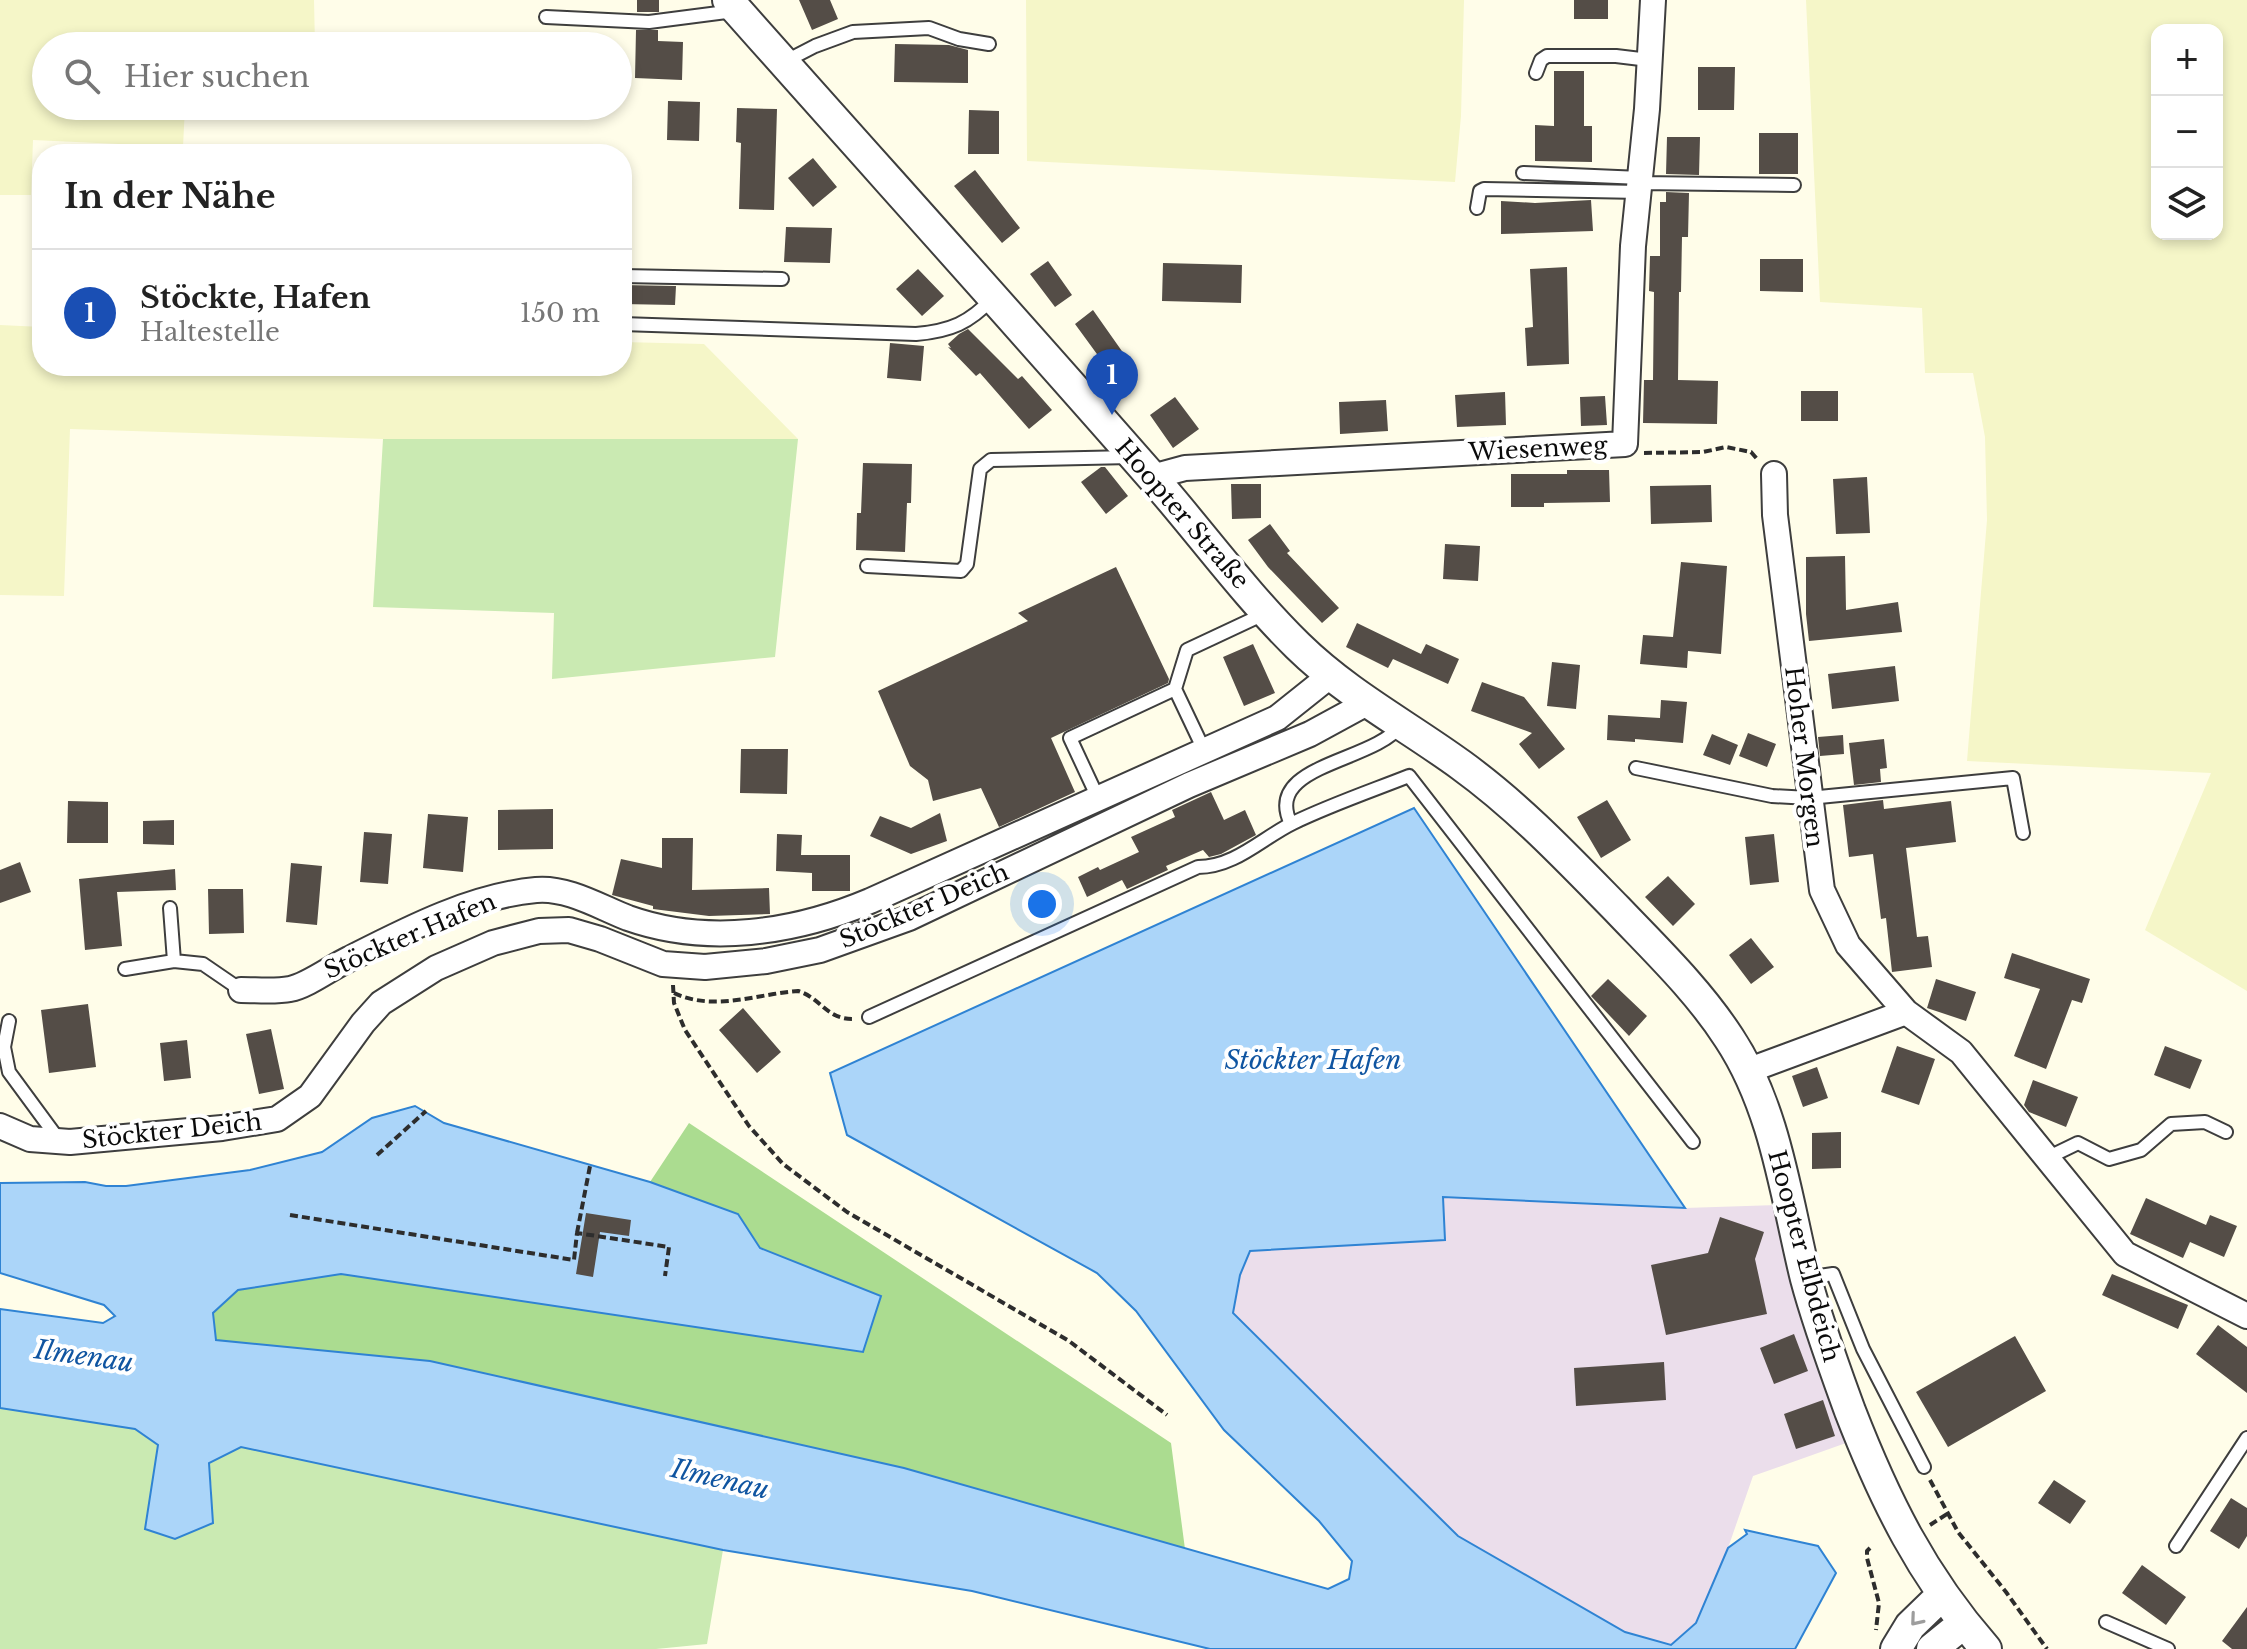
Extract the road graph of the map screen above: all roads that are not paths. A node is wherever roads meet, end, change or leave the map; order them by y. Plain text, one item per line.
1 (1653, 0) edge
2 (732, 5) edge
3 (546, 17) dead end
4 (989, 44) dead end
5 (1649, 60) junction
6 (783, 62) junction
7 (1536, 73) dead end
8 (1523, 173) dead end
9 (1640, 184) junction
10 (1794, 185) dead end
11 (1477, 208) dead end
12 (632, 276) edge
13 (782, 279) dead end
14 (993, 298) junction
15 (632, 324) edge
16 (1143, 467) junction
17 (1774, 474) road end
18 (867, 566) dead end
19 (1267, 613) junction
20 (1331, 675) junction
21 (1175, 689) junction
22 (1367, 703) junction
23 (1401, 725) junction
24 (1204, 750) junction
25 (1636, 768) dead end
26 (1098, 798) junction
27 (1809, 798) junction
28 (1291, 824) junction
29 (2023, 833) dead end
30 (170, 908) dead end
31 (174, 961) junction
32 (125, 969) dead end
33 (1682, 978) joint
34 (241, 990) joint
35 (1906, 1012) junction
36 (869, 1017) road end
37 (9, 1021) dead end
38 (1747, 1071) junction
39 (0, 1126) edge
40 (2226, 1132) dead end
41 (1693, 1142) dead end
42 (61, 1143) junction
43 (2047, 1158) junction
44 (1806, 1278) junction
45 (2247, 1316) edge
46 (2247, 1438) edge
47 (1924, 1467) road end
48 (2176, 1546) dead end
49 (1942, 1595) junction
50 (2106, 1622) dead end
51 (1964, 1623) junction
52 (1885, 1643) edge
53 (1932, 1649) edge
54 (1986, 1649) edge
55 (2168, 1649) edge

1 - 5 street, Wiesenweg
2 - 3 lane
2 - 6 street, Hoopter Straße
4 - 6 lane
5 - 7 lane
5 - 9 street, Wiesenweg
6 - 14 street, Hoopter Straße
8 - 9 lane
9 - 10 lane
9 - 11 lane
9 - 16 street, Wiesenweg
12 - 13 lane
14 - 15 lane
14 - 16 street, Hoopter Straße
16 - 18 lane
16 - 19 street, Hoopter Straße
17 - 27 street, Hoher Morgen
19 - 20 street, Hoopter Straße
19 - 21 lane
20 - 22 street, Hoopter Straße
20 - 24 street, Stöckter Hafen
21 - 24 lane
21 - 26 lane
22 - 23 street, Hoopter Straße
22 - 42 street, Stöckter Deich
23 - 28 lane
23 - 33 street, Hoopter Straße
24 - 26 street, Stöckter Hafen
25 - 27 lane
26 - 34 street, Stöckter Hafen
27 - 29 lane
27 - 35 street, Hoher Morgen
28 - 36 lane
28 - 41 lane
30 - 31 lane
31 - 32 lane
31 - 34 lane
33 - 38 street, Hoopter Elbdeich
35 - 38 street
35 - 43 street, Hoher Morgen
37 - 42 lane
38 - 44 street, Hoopter Elbdeich
39 - 42 street, Stöckter Deich
40 - 43 lane
43 - 45 street, Hoher Morgen
44 - 47 lane
44 - 49 street, Hoopter Elbdeich
46 - 48 lane
49 - 51 street, Hoopter Elbdeich
49 -> 52 street
50 - 55 lane
51 - 53 street
51 - 54 street, Hoopter Elbdeich

